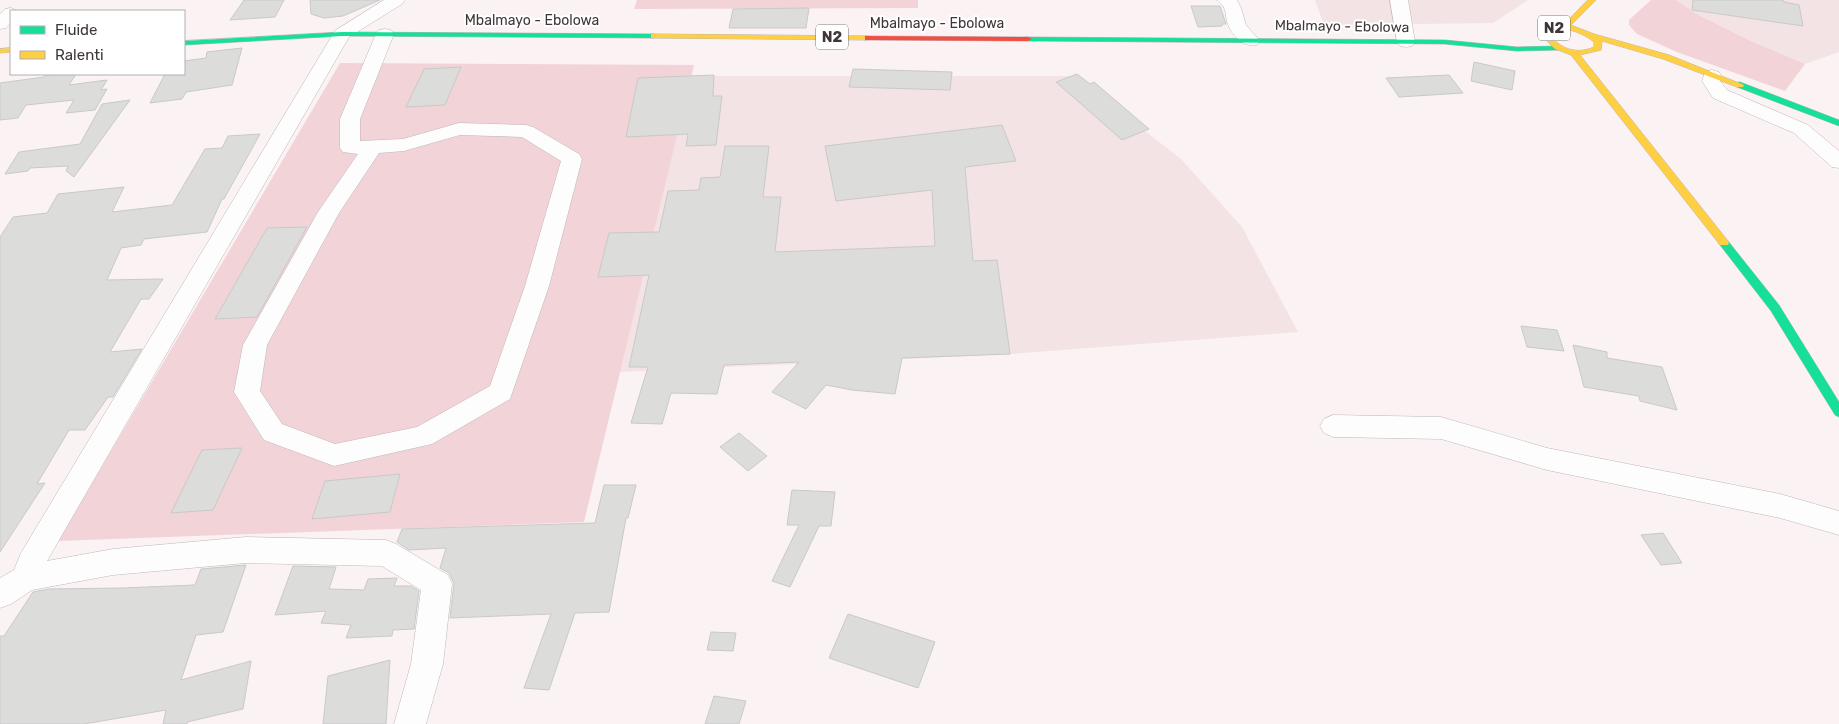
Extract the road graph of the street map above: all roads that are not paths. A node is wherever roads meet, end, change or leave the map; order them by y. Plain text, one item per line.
1 (24, 0) edge
2 (396, 0) edge
3 (1226, 0) edge
4 (1399, 0) edge
5 (1593, 0) edge
6 (14, 10) edge
7 (10, 14) edge
8 (0, 24) edge
9 (1565, 27) junction
10 (1591, 28) junction
11 (342, 34) junction
12 (385, 34) junction
13 (1537, 35) junction
14 (1251, 40) junction
15 (1406, 42) junction
16 (185, 43) edge
17 (1481, 44) junction
18 (1559, 48) junction
19 (1574, 52) junction
20 (1593, 52) junction
21 (1692, 68) junction
22 (1712, 76) junction
23 (1612, 99) junction
24 (1839, 124) edge
25 (372, 148) dead end
26 (1839, 162) edge
27 (1839, 412) edge
28 (1333, 426) dead end
29 (1839, 523) edge
30 (26, 578) junction
31 (0, 594) edge
32 (410, 724) edge

1 - 6 street
2 - 11 street
3 - 14 street
4 - 15 street
5 - 9 main road, Mbalmayo - Ebolowa / N2
5 - 10 main road, Mbalmayo - Ebolowa / N2
7 - 8 street
9 - 10 main road, N2
9 - 13 main road, Mbalmayo - Ebolowa / N2
10 - 20 main road, Mbalmayo - Ebolowa / N2
10 - 21 main road
11 - 12 main road, Mbalmayo - Ebolowa / N2
11 - 16 main road, Mbalmayo - Ebolowa / N2
11 - 30 street
12 - 14 main road, Mbalmayo - Ebolowa / N2
12 - 25 street
13 - 17 main road, Mbalmayo - Ebolowa / N2
13 - 18 main road, N2
14 - 15 main road, Mbalmayo - Ebolowa / N2
15 - 17 main road, Mbalmayo - Ebolowa / N2
17 - 18 main road, Mbalmayo - Ebolowa / N2
18 - 19 main road, Mbalmayo - Ebolowa / N2
19 - 20 main road, Mbalmayo - Ebolowa / N2
19 - 23 main road
20 - 21 main road
20 - 23 main road
21 - 22 main road
22 - 24 main road
22 - 26 street
23 - 27 main road
28 - 29 street
30 - 31 street
30 - 32 street

